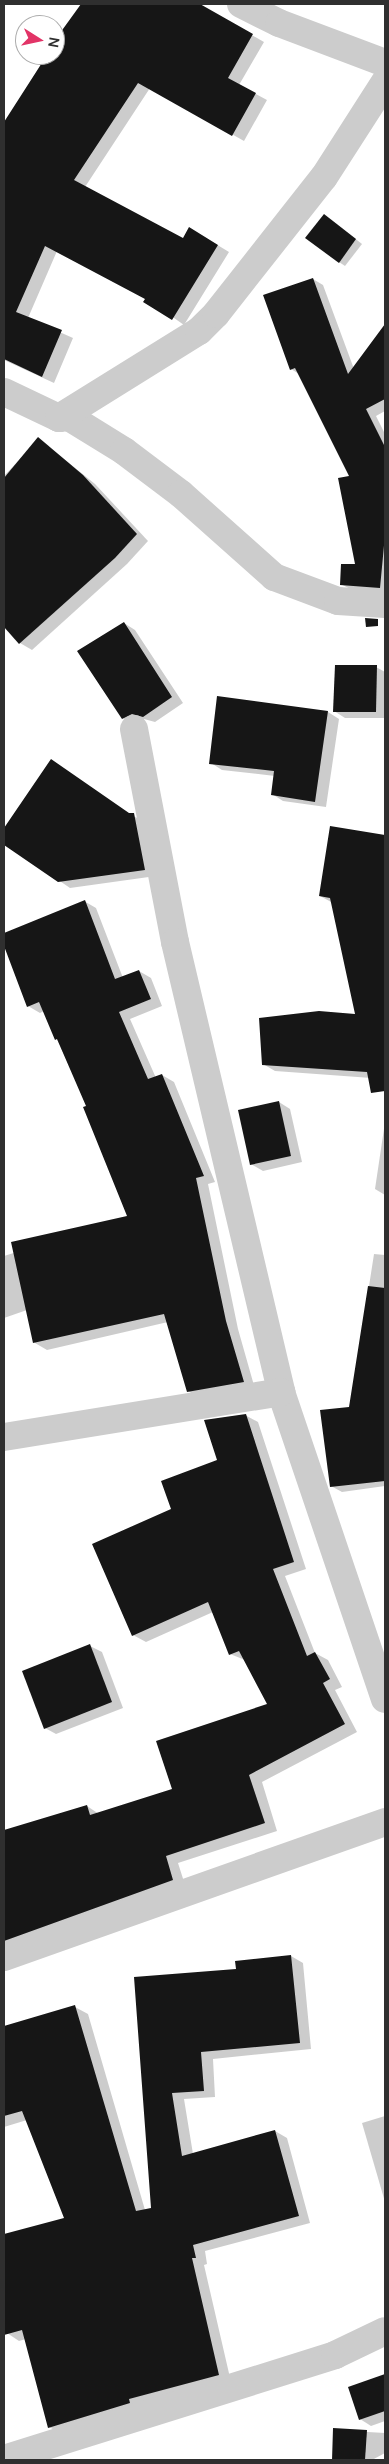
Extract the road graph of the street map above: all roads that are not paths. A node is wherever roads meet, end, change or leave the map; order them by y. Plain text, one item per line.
1 (241, 4) edge
2 (385, 63) edge
3 (385, 82) edge
4 (4, 392) edge
5 (58, 418) junction
6 (385, 604) edge
7 (134, 729) dead end
8 (281, 1392) junction
9 (4, 1437) edge
10 (385, 1699) edge
11 (385, 1822) edge
12 (4, 1957) edge
13 (385, 2331) edge
14 (4, 2459) edge

1 - 2 street
3 - 5 street
4 - 5 street
5 - 6 street
7 - 8 street
8 - 9 street
8 - 10 street
11 - 12 street
13 - 14 street

